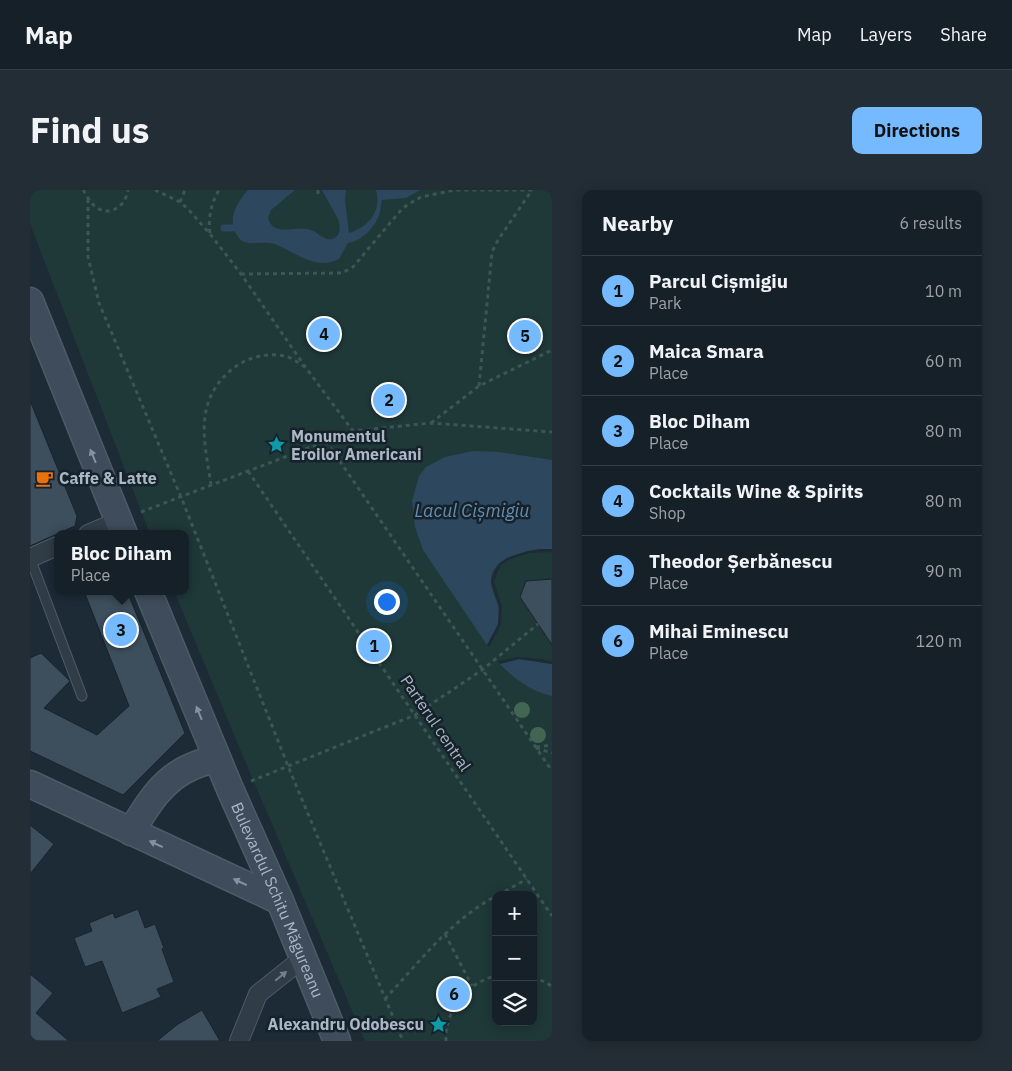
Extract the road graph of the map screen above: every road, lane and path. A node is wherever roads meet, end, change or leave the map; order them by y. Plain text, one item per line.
1 (83, 190) edge
2 (128, 190) edge
3 (155, 190) edge
4 (185, 190) edge
5 (219, 190) edge
6 (532, 190) edge
7 (88, 199) junction
8 (180, 202) junction
9 (210, 234) junction
10 (241, 274) junction
11 (30, 300) edge
12 (552, 350) edge
13 (306, 368) junction
14 (479, 386) junction
15 (431, 423) junction
16 (353, 430) junction
17 (552, 432) edge
18 (326, 441) junction
19 (248, 471) junction
20 (211, 485) junction
21 (181, 497) junction
22 (122, 527) edge
23 (107, 530) edge
24 (54, 547) edge
25 (30, 558) edge
26 (150, 595) edge
27 (538, 624) dead end
28 (482, 670) junction
29 (82, 696) dead end
30 (415, 715) junction
31 (552, 745) edge
32 (536, 748) junction
33 (552, 753) edge
34 (217, 758) junction
35 (288, 766) junction
36 (552, 771) edge
37 (30, 784) edge
38 (230, 790) junction
39 (131, 832) junction
40 (527, 880) junction
41 (505, 891) edge
42 (492, 898) edge
43 (280, 901) junction
44 (552, 916) edge
45 (444, 934) junction
46 (303, 958) junction
47 (492, 977) edge
48 (537, 979) edge
49 (472, 986) junction
50 (552, 987) edge
51 (385, 999) junction
52 (239, 1041) edge
53 (337, 1041) edge
54 (403, 1041) edge
55 (446, 1041) edge

1 - 7 path
2 - 7 path
3 - 8 path
4 - 8 path
5 - 9 path
6 - 10 path
6 - 14 path
7 - 21 path
8 - 9 path
9 - 10 path
10 - 13 path
22 -> 11 main road
12 - 14 path
13 - 16 path
13 - 20 path
14 - 15 path
15 - 16 path
15 - 17 path
16 - 18 path
18 - 19 path
18 - 28 path
19 - 20 path
19 - 30 path, Parterul central
20 - 21 path
21 - 22 path
21 - 35 path
22 - 23 street
24 - 25 street
25 - 29 lane
34 -> 26 main road, Bulevardul Schitu Măgureanu
27 - 28 path
28 - 30 path
28 - 32 path
30 - 35 path
30 - 40 path, Parterul central
31 - 32 path
32 - 33 path
32 - 36 path
34 - 38 main road, Bulevardul Schitu Măgureanu
34 - 39 main road
35 - 38 path
35 - 51 path
37 - 39 main road
38 - 43 main road, Bulevardul Schitu Măgureanu
43 -> 39 main road
40 - 41 path
40 - 44 path, Parterul central
42 - 45 path
43 - 46 main road, Bulevardul Schitu Măgureanu
45 - 49 path
45 - 51 path
52 -> 46 street
46 - 53 main road, Bulevardul Schitu Măgureanu
47 - 49 path
48 - 50 path
49 - 55 path
51 - 54 path

